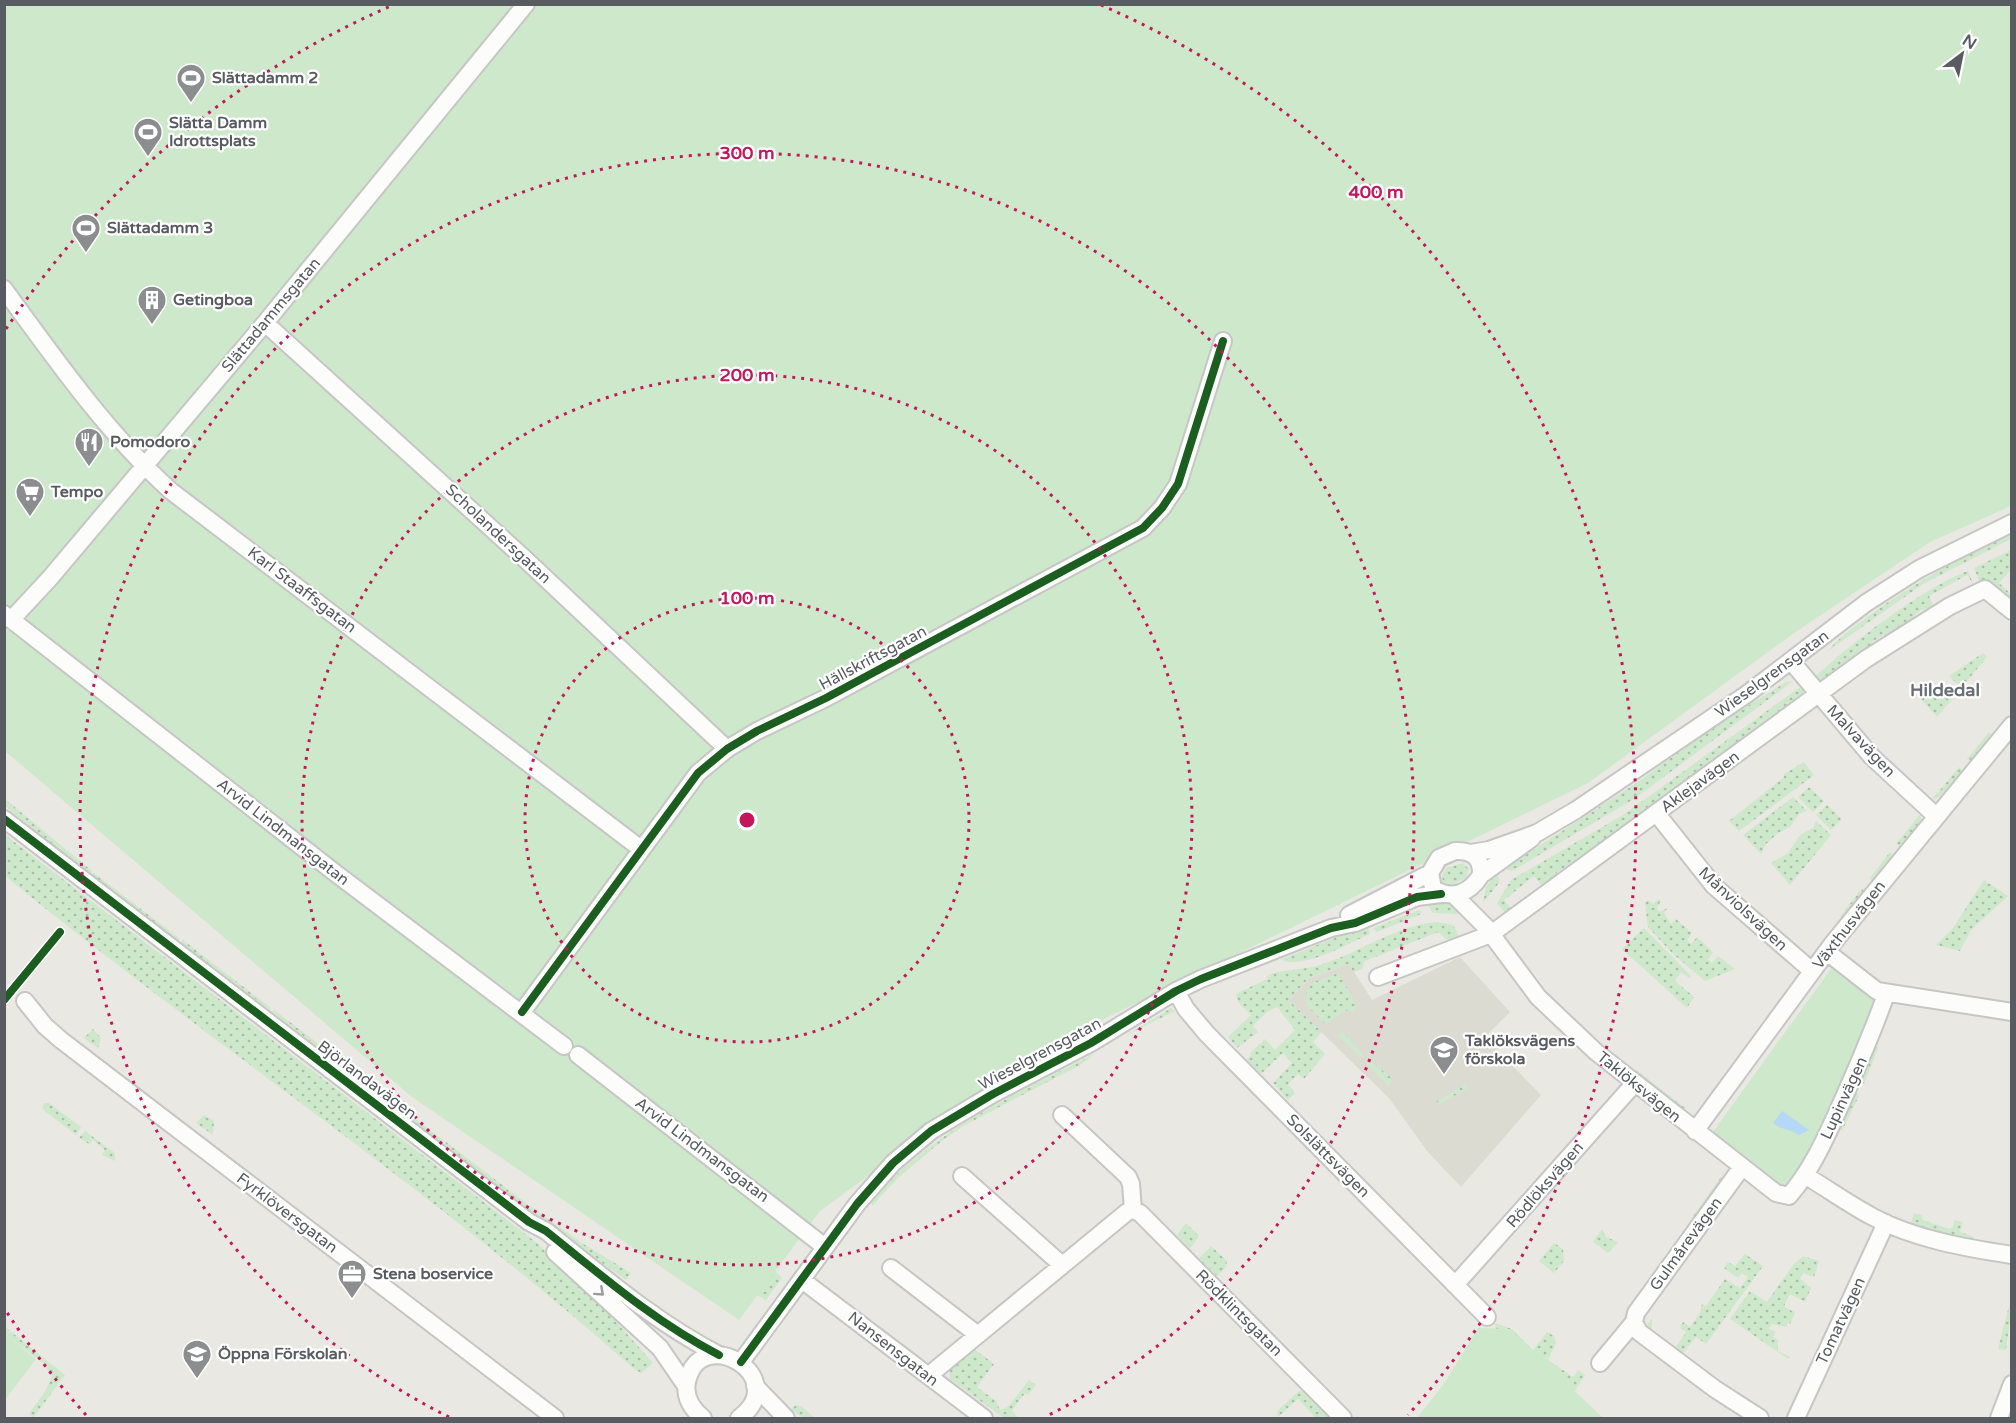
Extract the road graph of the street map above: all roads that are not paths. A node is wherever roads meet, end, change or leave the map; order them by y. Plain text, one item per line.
1 (526, 4) edge
2 (4, 289) edge
3 (265, 323) junction
4 (1223, 341) dead end
5 (143, 465) junction
6 (2012, 523) edge
7 (2012, 611) edge
8 (8, 617) edge
9 (1791, 661) junction
10 (1819, 695) junction
11 (2012, 725) edge
12 (727, 749) junction
13 (1657, 814) junction
14 (1936, 816) junction
15 (4, 819) edge
16 (1537, 833) junction
17 (641, 849) junction
18 (1471, 853) junction
19 (1430, 873) junction
20 (1478, 880) junction
21 (1448, 894) junction
22 (1331, 928) junction
23 (1488, 931) junction
24 (1827, 952) junction
25 (1812, 971) junction
26 (1378, 977) dead end
27 (1176, 991) junction
28 (1886, 994) junction
29 (26, 1001) dead end
30 (522, 1012) junction
31 (2012, 1012) edge
32 (1634, 1084) junction
33 (1062, 1115) dead end
34 (1695, 1131) junction
35 (1742, 1167) junction
36 (962, 1176) dead end
37 (1806, 1176) junction
38 (1789, 1196) joint
39 (1133, 1210) junction
40 (529, 1222) junction
41 (1886, 1223) junction
42 (825, 1247) junction
43 (2012, 1255) edge
44 (1062, 1265) junction
45 (891, 1268) dead end
46 (802, 1280) junction
47 (1455, 1286) junction
48 (1487, 1317) dead end
49 (1634, 1322) junction
50 (978, 1335) junction
51 (719, 1355) junction
52 (741, 1362) junction
53 (1600, 1363) dead end
54 (928, 1376) junction
55 (2012, 1384) edge
56 (686, 1386) junction
57 (755, 1386) junction
58 (702, 1418) edge
59 (555, 1419) edge
60 (739, 1419) edge
61 (786, 1419) edge
62 (984, 1419) edge
63 (1343, 1419) edge
64 (1760, 1419) edge
65 (1796, 1419) edge
66 (1999, 1419) edge

1 - 3 street, Slättadammsgatan
2 - 5 street, Karl Staaffsgatan
3 - 5 street, Slättadammsgatan
3 - 12 street, Scholandersgatan
4 - 12 street, Hällskriftsgatan
5 - 8 street, Slättadammsgatan
5 - 17 street, Karl Staaffsgatan
6 - 9 street, Wieselgrensgatan
7 - 10 street, Aklejavägen
8 - 30 street, Arvid Lindmansgatan
9 - 10 street, Malvavägen
9 - 16 street, Wieselgrensgatan
10 - 13 street, Aklejavägen
10 - 14 street, Malvavägen
11 - 14 street, Växthusvägen
12 - 17 street, Hällskriftsgatan
13 - 23 street, Aklejavägen
13 - 25 street, Månviolsvägen
14 - 24 street, Växthusvägen
15 - 40 street, Björlandavägen
16 - 18 street, Wieselgrensgatan
16 - 20 street, Wieselgrensgatan
17 - 30 street, Hällskriftsgatan
18 - 19 street, Wieselgrensgatan
18 - 20 street
19 - 21 street
19 - 22 street, Wieselgrensgatan
20 - 21 street, Wieselgrensgatan
20 - 23 street, Taklöksvägen
21 - 22 street, Wieselgrensgatan
21 - 23 street, Taklöksvägen
22 - 27 street, Wieselgrensgatan
23 - 26 street, Aklejavägen
23 - 32 street, Taklöksvägen
24 - 25 street, Växthusvägen
24 - 28 street
25 - 34 street, Växthusvägen
27 - 42 street, Wieselgrensgatan
27 - 47 street, Solslättsvägen
28 - 31 street
28 - 37 street, Lupinvägen
29 - 59 street, Fyrklöversgatan
30 - 42 street, Arvid Lindmansgatan
32 - 34 street, Taklöksvägen
32 - 47 street, Rödlöksvägen
33 - 39 street
34 - 35 street, Taklöksvägen
35 - 38 street, Taklöksvägen
35 - 49 street, Gulmårevägen
36 - 44 street
37 - 38 street, Lupinvägen
37 - 41 street
39 - 44 street
39 - 63 street, Rödklintsgatan
40 - 51 street, Björlandavägen
40 -> 56 street, Björlandavägen
41 - 43 street
41 - 65 street, Tomatvägen
42 - 46 street, Wieselgrensgatan
44 - 50 street
45 - 50 street
46 - 52 street, Wieselgrensgatan
46 - 54 street, Nansensgatan
47 - 48 street, Solslättsvägen
49 - 53 street, Gulmårevägen
49 - 64 street
50 - 54 street
51 - 52 street, Björlandavägen
51 - 56 street
52 - 57 street
54 - 62 street, Nansensgatan
55 - 66 street
56 - 58 street, Björlandavägen
57 - 60 street
57 - 61 street

